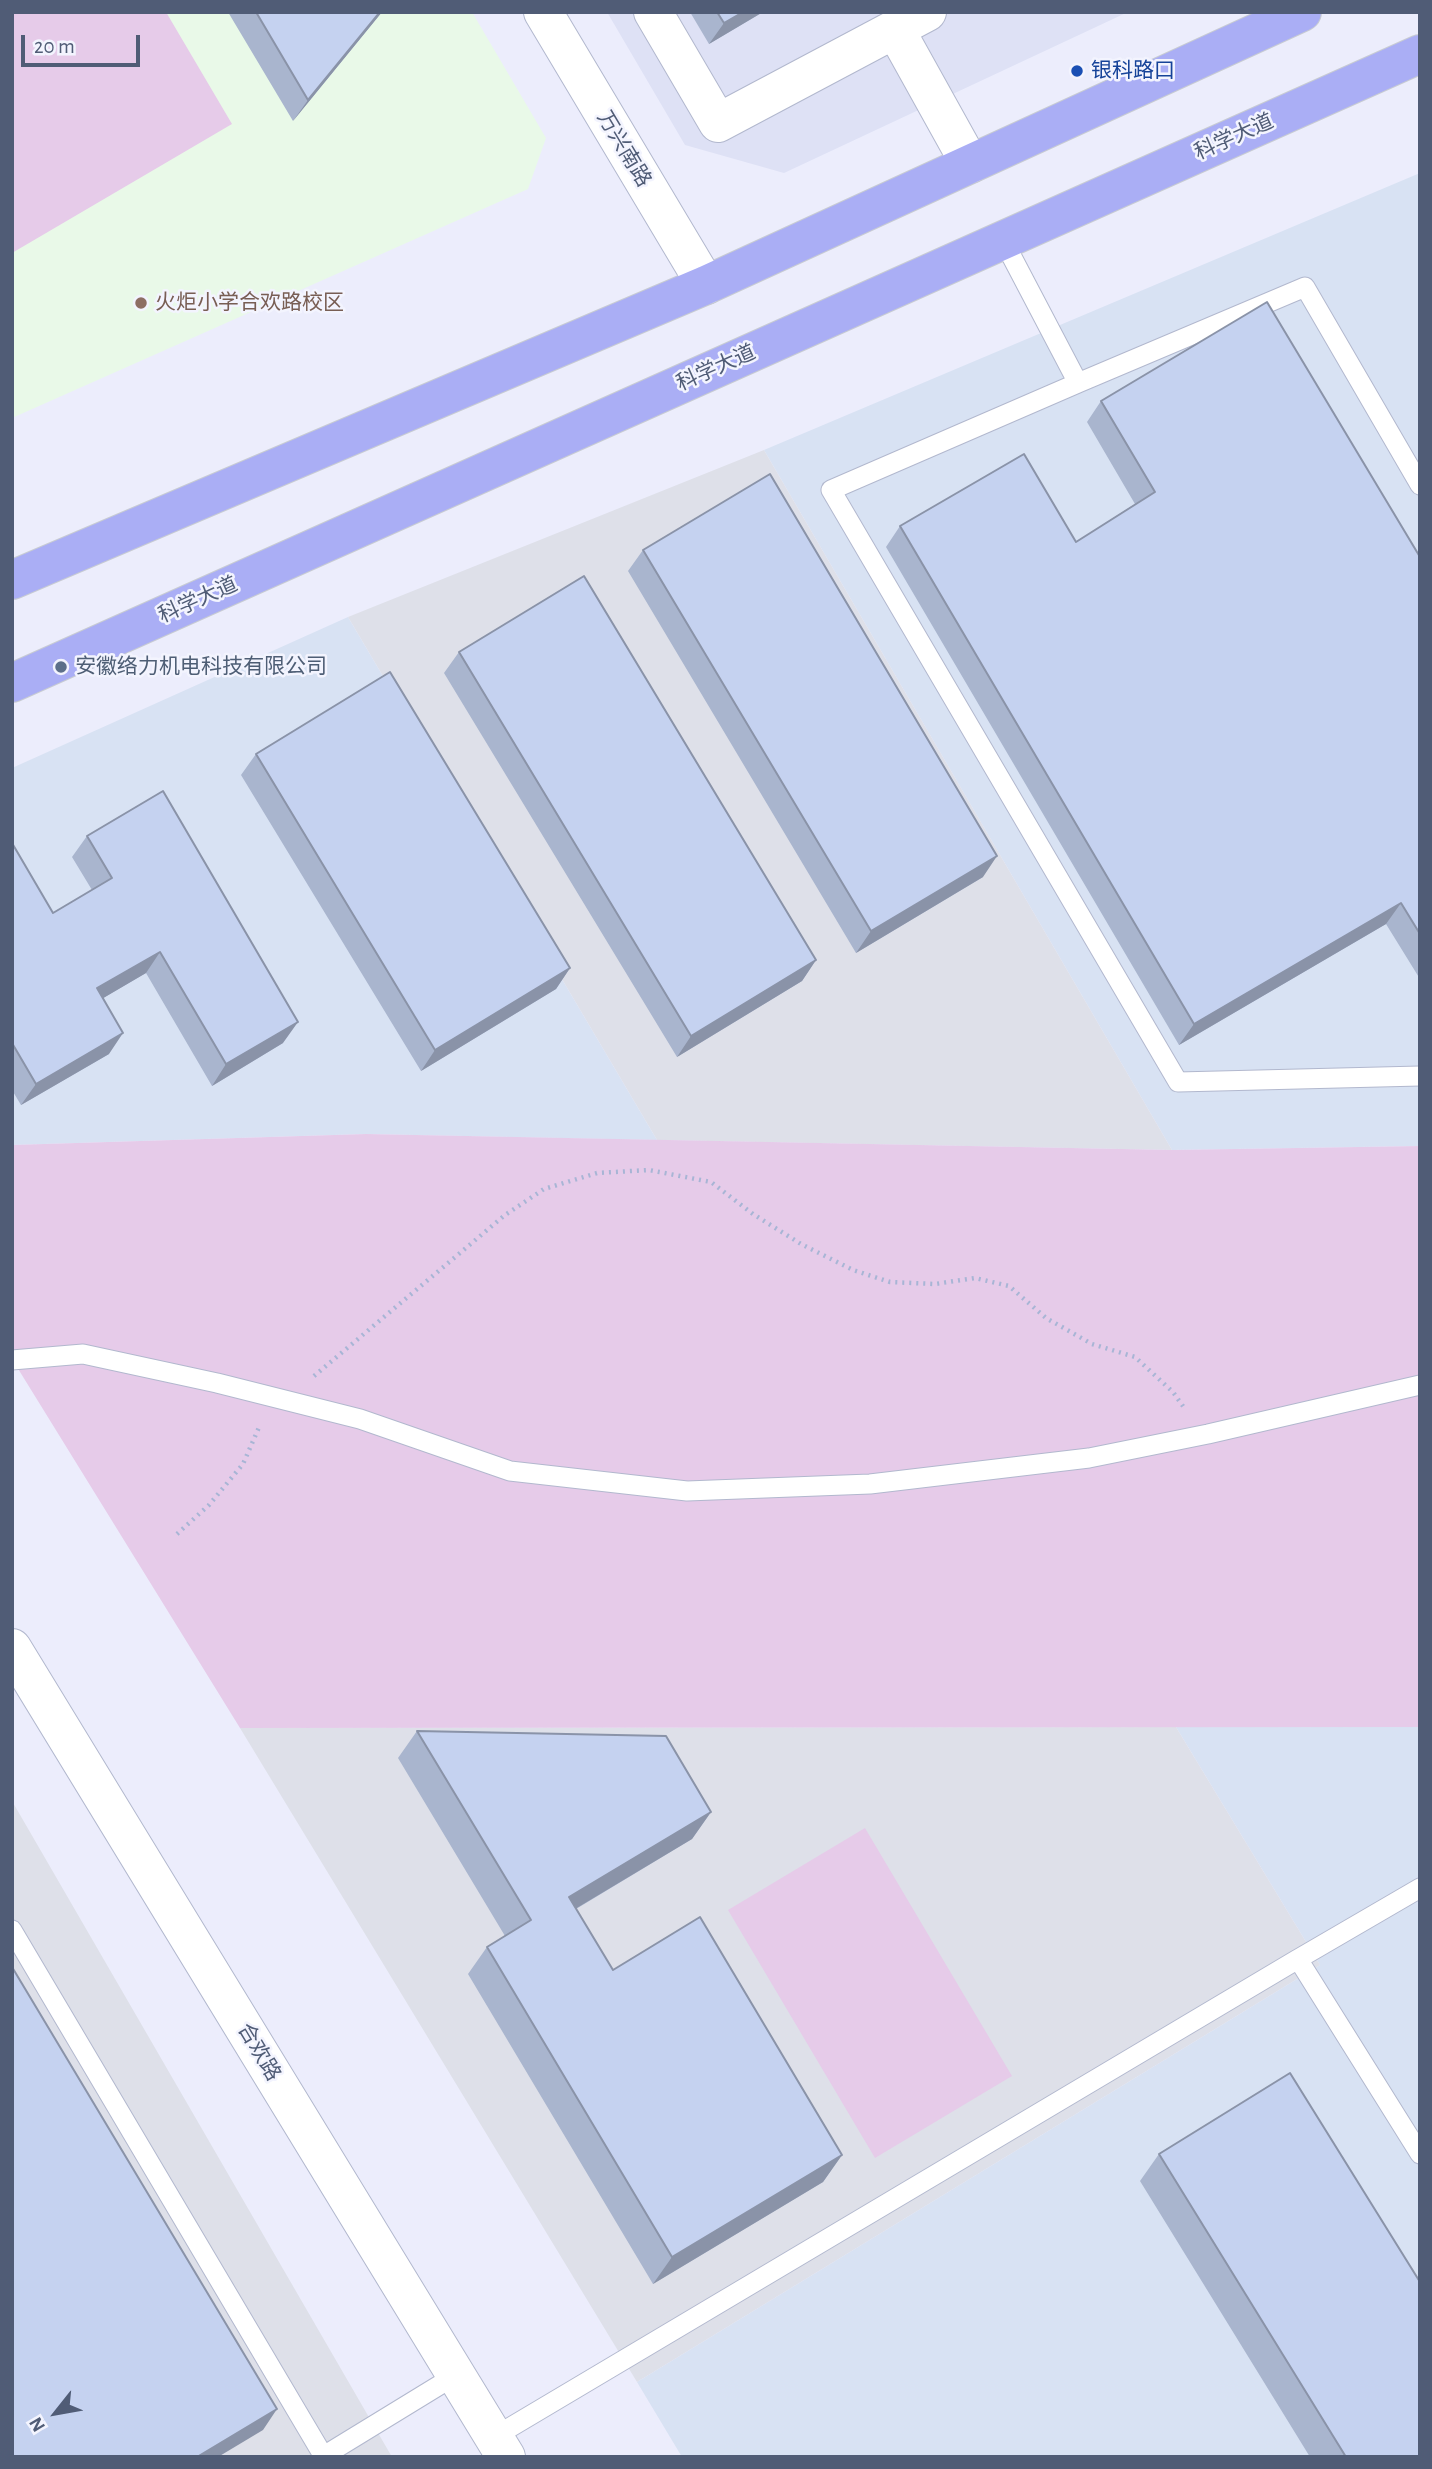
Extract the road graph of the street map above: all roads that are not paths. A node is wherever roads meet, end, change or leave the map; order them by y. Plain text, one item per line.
1 (543, 12) edge
2 (653, 12) edge
3 (1297, 13) edge
4 (911, 21) edge
5 (1420, 54) edge
6 (970, 164) junction
7 (1003, 240) junction
8 (706, 285) junction
9 (1078, 383) junction
10 (1420, 485) edge
11 (12, 580) edge
12 (12, 683) edge
13 (1420, 1076) edge
14 (12, 1360) edge
15 (1420, 1385) edge
16 (12, 1648) edge
17 (1420, 1888) edge
18 (12, 1930) edge
19 (1298, 1959) junction
20 (1420, 2154) edge
21 (456, 2375) junction
22 (500, 2447) edge
23 (323, 2456) edge

1 - 8 street, 万兴南路
2 - 4 street
3 - 6 main road
4 - 6 street
5 - 7 main road, 科学大道
6 - 8 main road
7 - 9 lane
7 - 12 main road, 科学大道
8 - 11 main road
9 - 10 lane
9 - 13 lane
14 - 15 lane
16 - 21 street, 合欢路
17 - 19 lane
18 - 23 lane
19 - 20 lane
19 - 22 lane
21 - 22 street, 合欢路
21 - 23 lane

